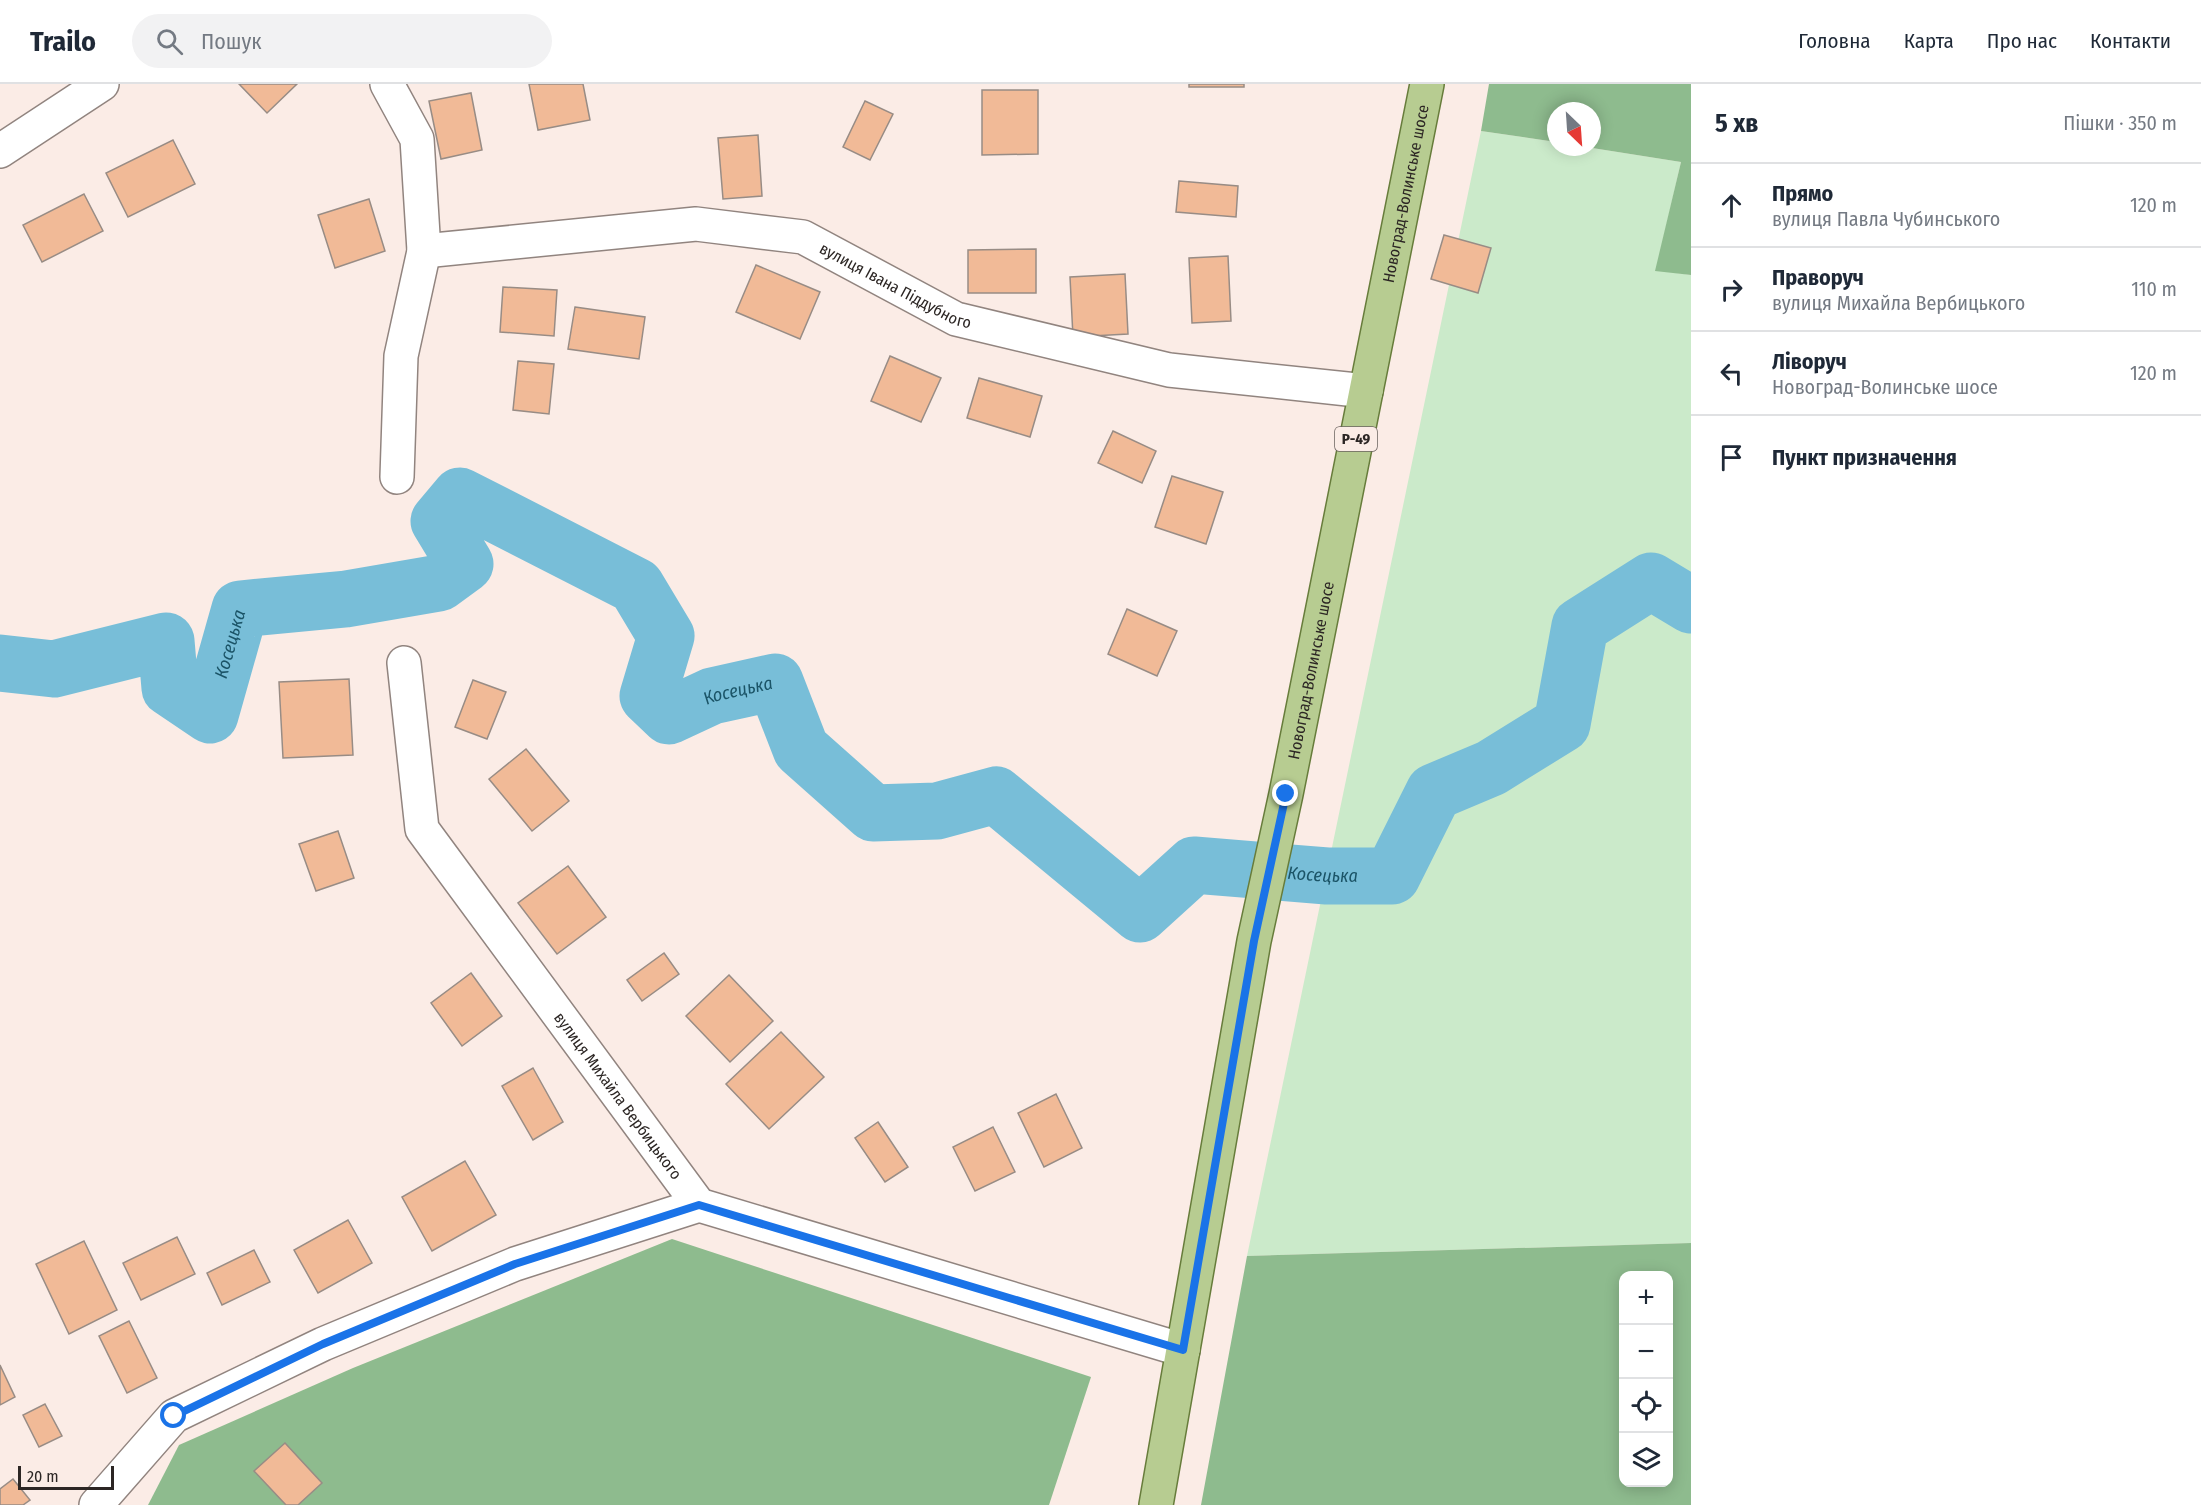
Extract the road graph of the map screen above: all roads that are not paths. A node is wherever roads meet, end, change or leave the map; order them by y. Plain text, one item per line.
1 (102, 84) edge
2 (387, 84) edge
3 (1427, 84) edge
4 (0, 151) edge
5 (424, 251) junction
6 (1366, 391) junction
7 (397, 477) dead end
8 (404, 663) dead end
9 (699, 1205) junction
10 (1183, 1350) junction
11 (96, 1505) edge
12 (1156, 1505) edge

1 - 4 street
2 - 5 street
3 - 6 main road, Новоград-Волинське шосе / Р-49
5 - 6 street, вулиця Івана Піддубного
5 - 7 street
6 - 10 main road, Новоград-Волинське шосе / Р-49
8 - 9 street, вулиця Михайла Вербицького
9 - 10 street
9 - 11 street
10 - 12 main road, Новоград-Волинське шосе / Р-49

